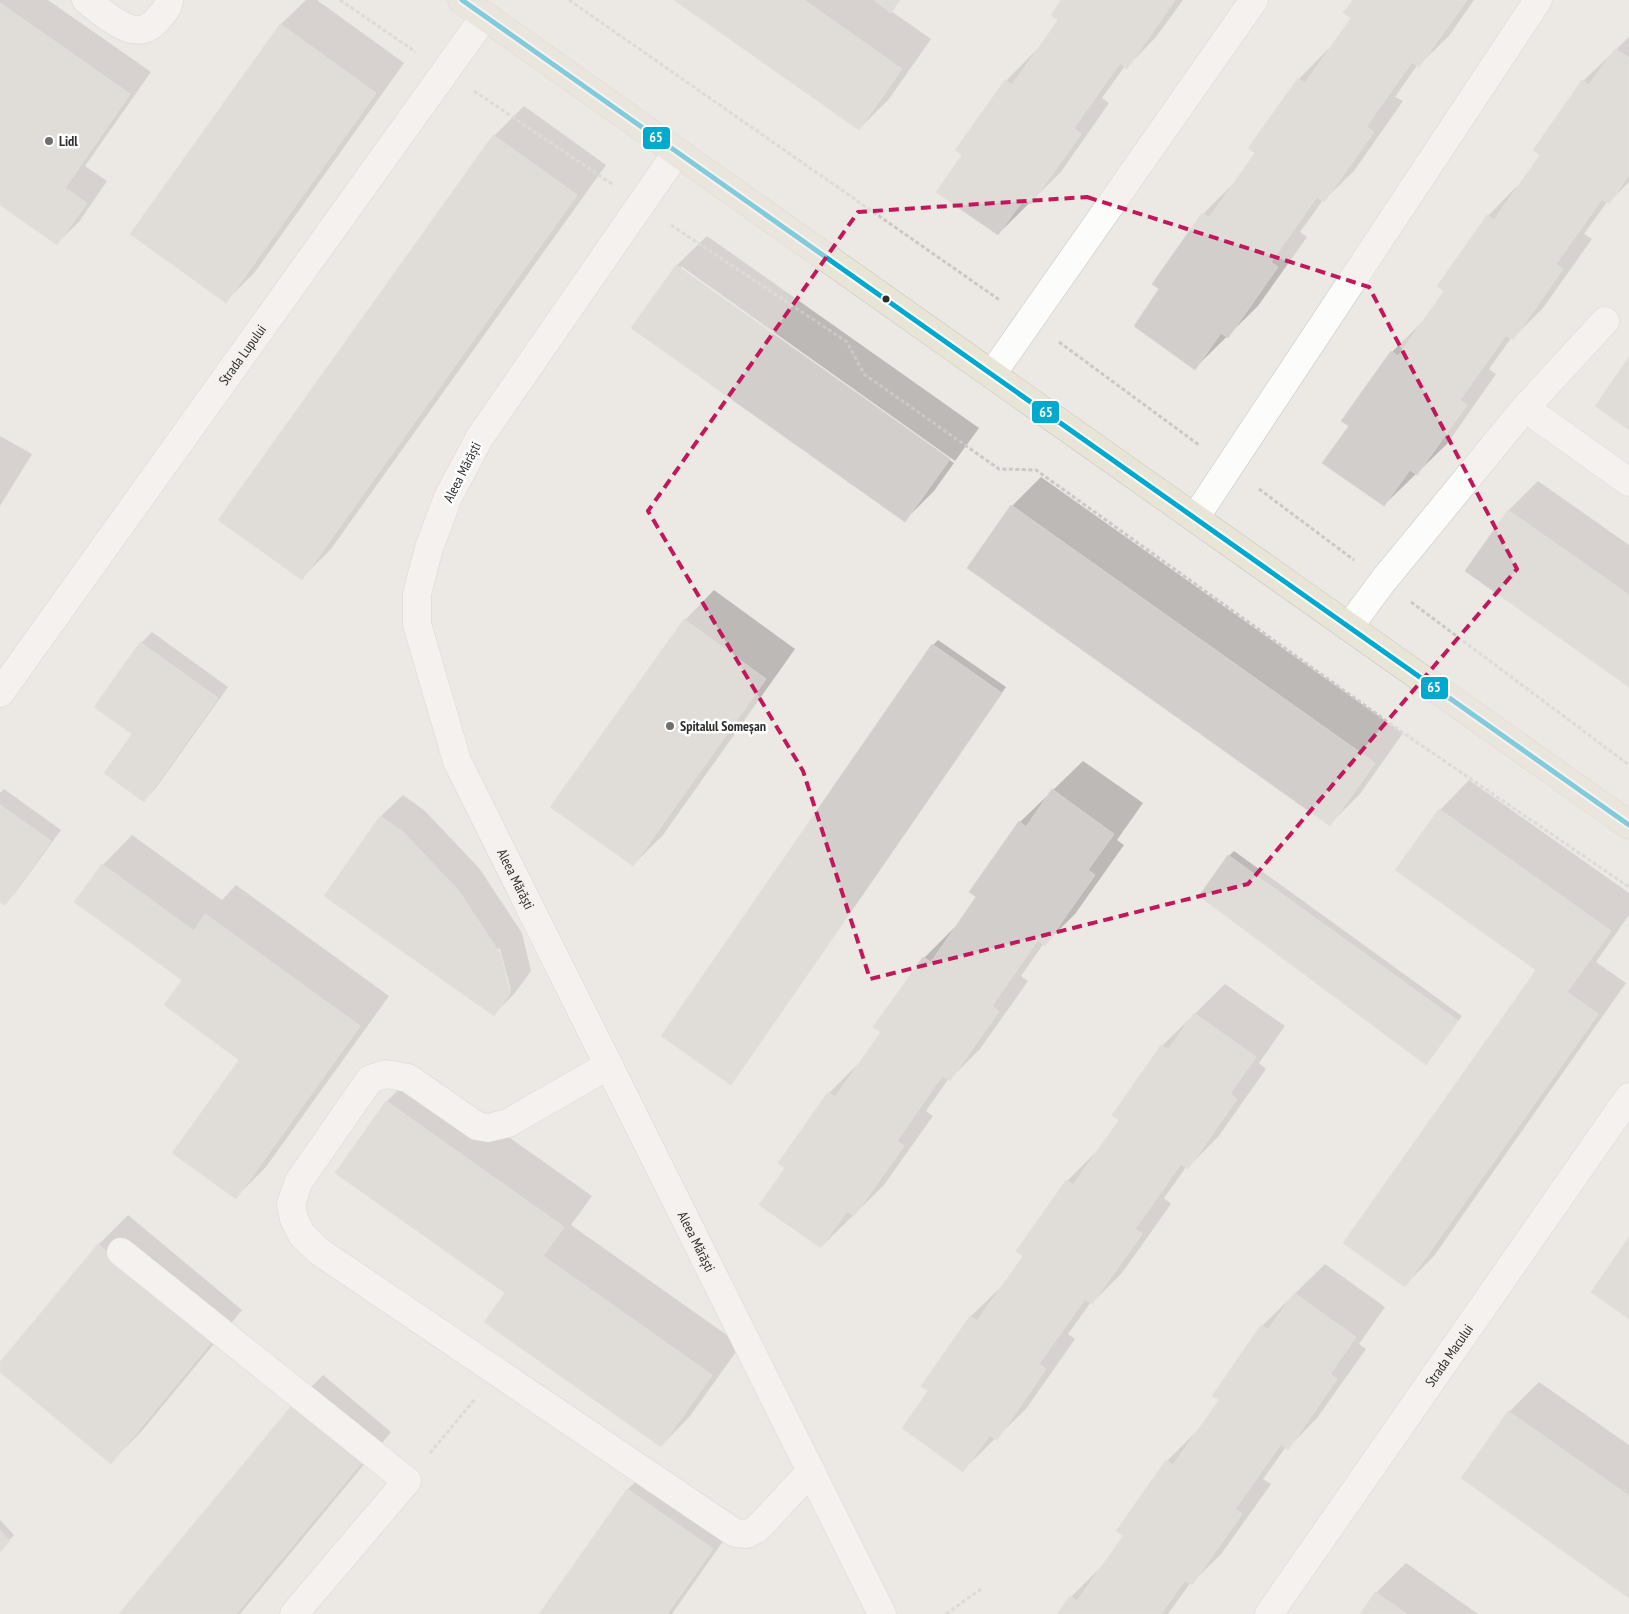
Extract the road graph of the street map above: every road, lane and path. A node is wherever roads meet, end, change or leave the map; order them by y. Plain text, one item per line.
1 (86, 0) edge
2 (169, 0) edge
3 (340, 0) edge
4 (462, 0) edge
5 (569, 0) edge
6 (1254, 0) edge
7 (1538, 0) edge
8 (485, 16) junction
9 (419, 54) dead end
10 (470, 88) dead end
11 (677, 152) junction
12 (618, 188) dead end
13 (670, 224) dead end
14 (1029, 320) junction
15 (1605, 321) dead end
16 (992, 374) junction
17 (1525, 408) junction
18 (1230, 467) junction
19 (1629, 482) edge
20 (1195, 518) junction
21 (1382, 581) junction
22 (1349, 628) junction
23 (0, 693) edge
24 (1629, 765) edge
25 (1629, 825) edge
26 (1629, 887) edge
27 (609, 1065) junction
28 (1629, 1097) edge
29 (121, 1252) dead end
30 (497, 1372) junction
31 (811, 1472) junction
32 (407, 1481) junction
33 (981, 1589) dead end
34 (294, 1614) edge
35 (882, 1614) edge
36 (946, 1614) edge
37 (1268, 1614) edge

1 - 2 street
3 - 9 path
4 - 8 main road
5 - 14 path
6 - 14 street
7 - 18 street
8 - 11 main road
8 - 23 street, Strada Lupului
10 - 12 path
11 - 16 main road
11 - 27 street, Aleea Mărăști
13 - 26 path
14 - 16 street
14 - 18 path
15 - 17 street
16 - 20 main road
17 - 19 street
17 - 21 street
18 - 20 street
18 - 21 path
20 - 22 main road
21 - 22 street
21 - 24 path
22 - 25 main road
27 - 30 street
27 - 31 street, Aleea Mărăști
28 - 37 street, Strada Macului
29 - 32 street
30 - 31 street
30 - 32 path
31 - 35 street, Aleea Mărăști
32 - 34 street
33 - 36 path

